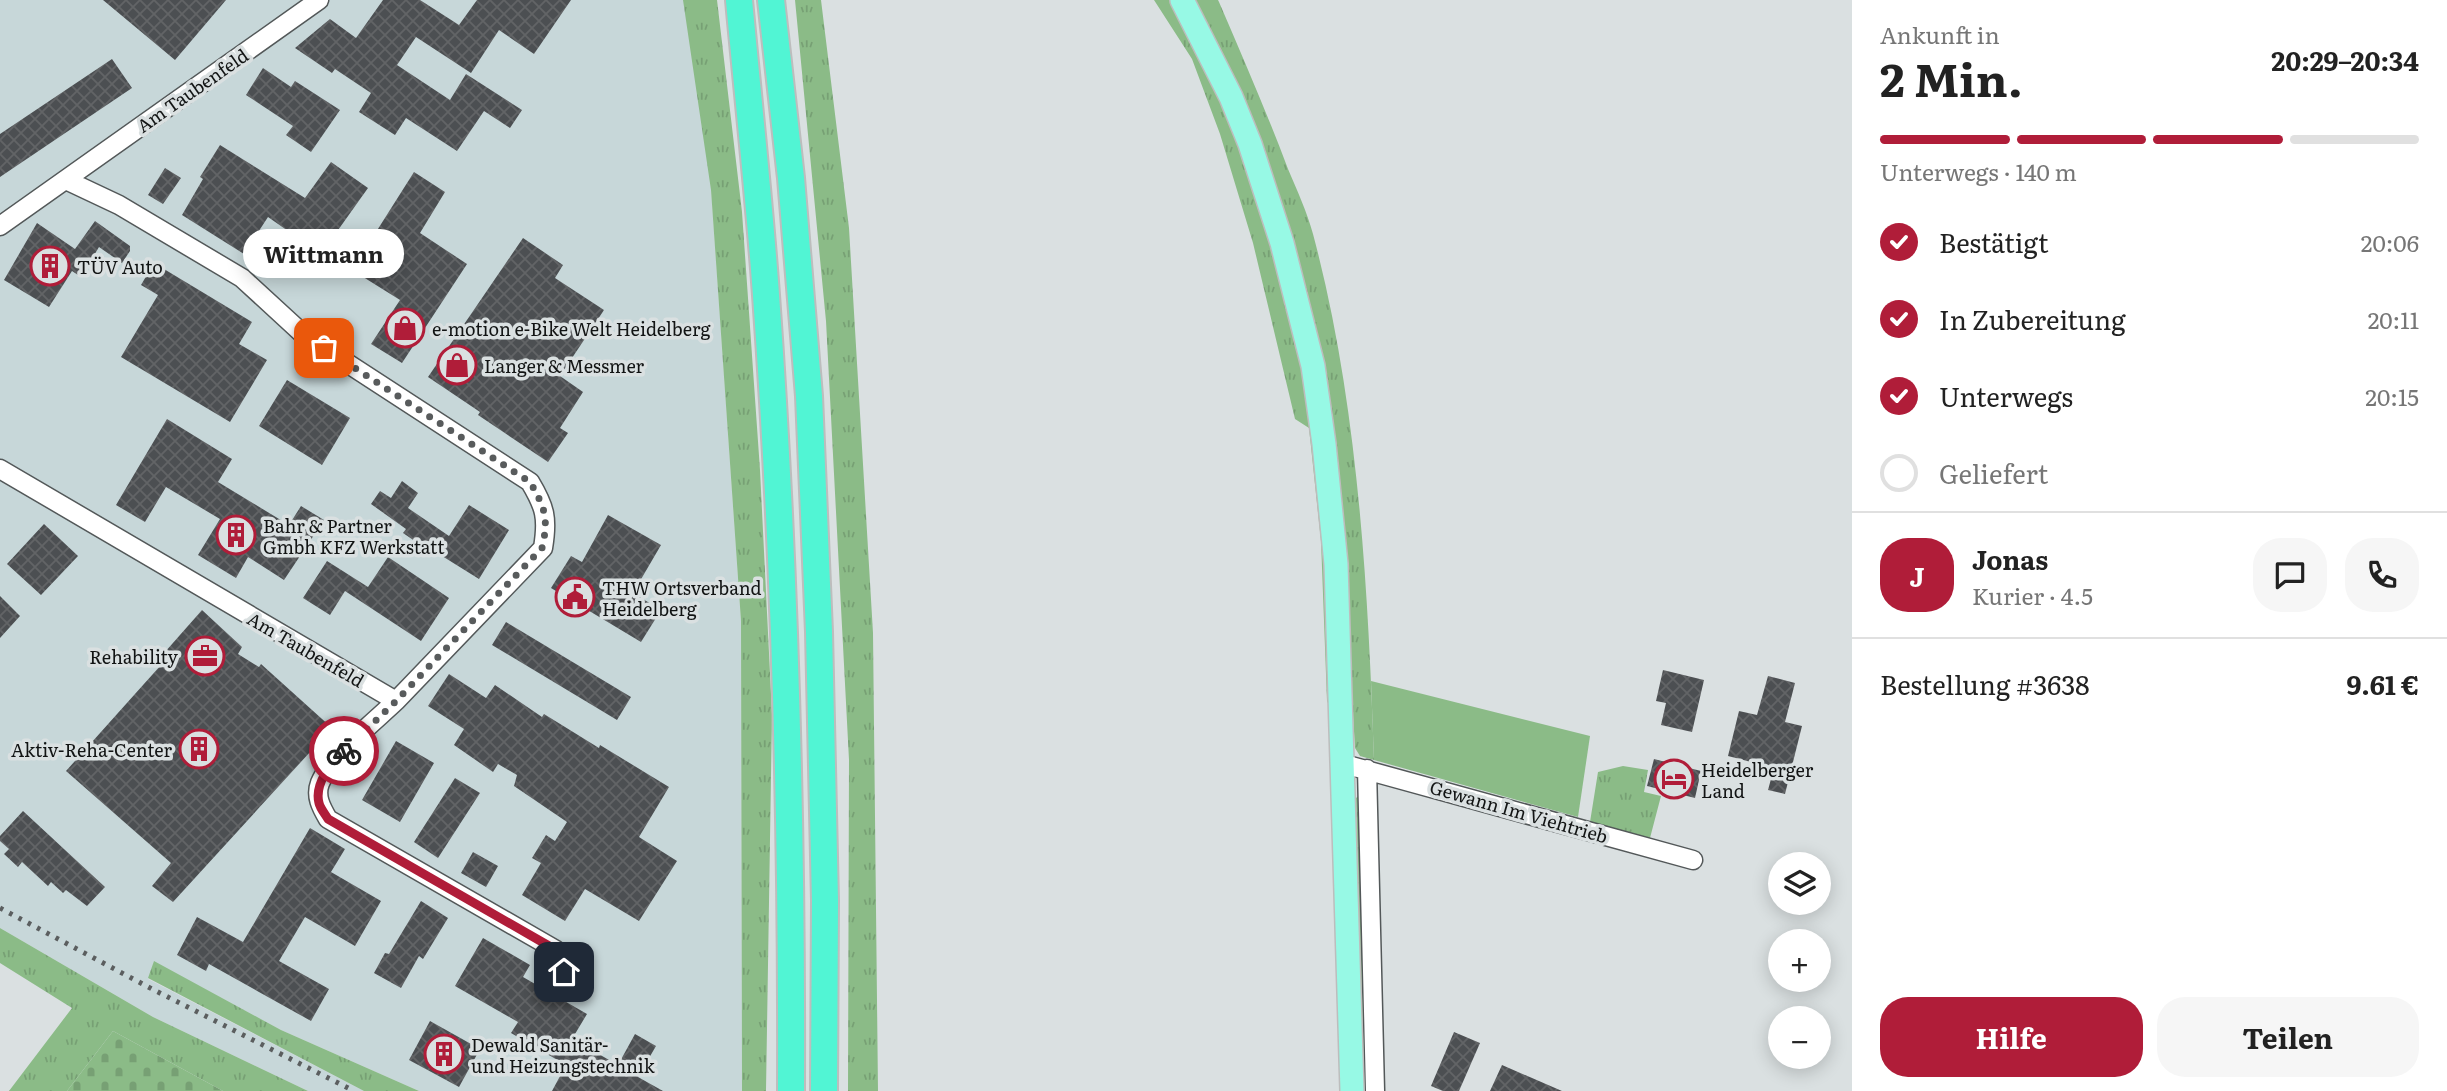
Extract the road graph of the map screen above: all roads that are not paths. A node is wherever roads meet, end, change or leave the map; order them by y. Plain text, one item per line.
1 (319, 0) edge
2 (739, 0) edge
3 (771, 0) edge
4 (1182, 0) edge
5 (66, 180) junction
6 (0, 226) edge
7 (0, 469) edge
8 (396, 701) junction
9 (1344, 764) junction
10 (1367, 769) junction
11 (1693, 860) dead end
12 (564, 972) dead end
13 (791, 1091) edge
14 (824, 1091) edge
15 (1352, 1091) edge
16 (1375, 1091) edge

1 - 5 street, Am Taubenfeld
2 - 13 highway
3 - 14 highway
4 - 9 main road
5 - 6 street, Am Taubenfeld
5 - 8 street
7 - 8 street, Am Taubenfeld
8 - 12 street
9 - 10 street, Gewann Im Viehtrieb
9 - 15 main road
10 - 11 street, Gewann Im Viehtrieb
10 - 16 street

